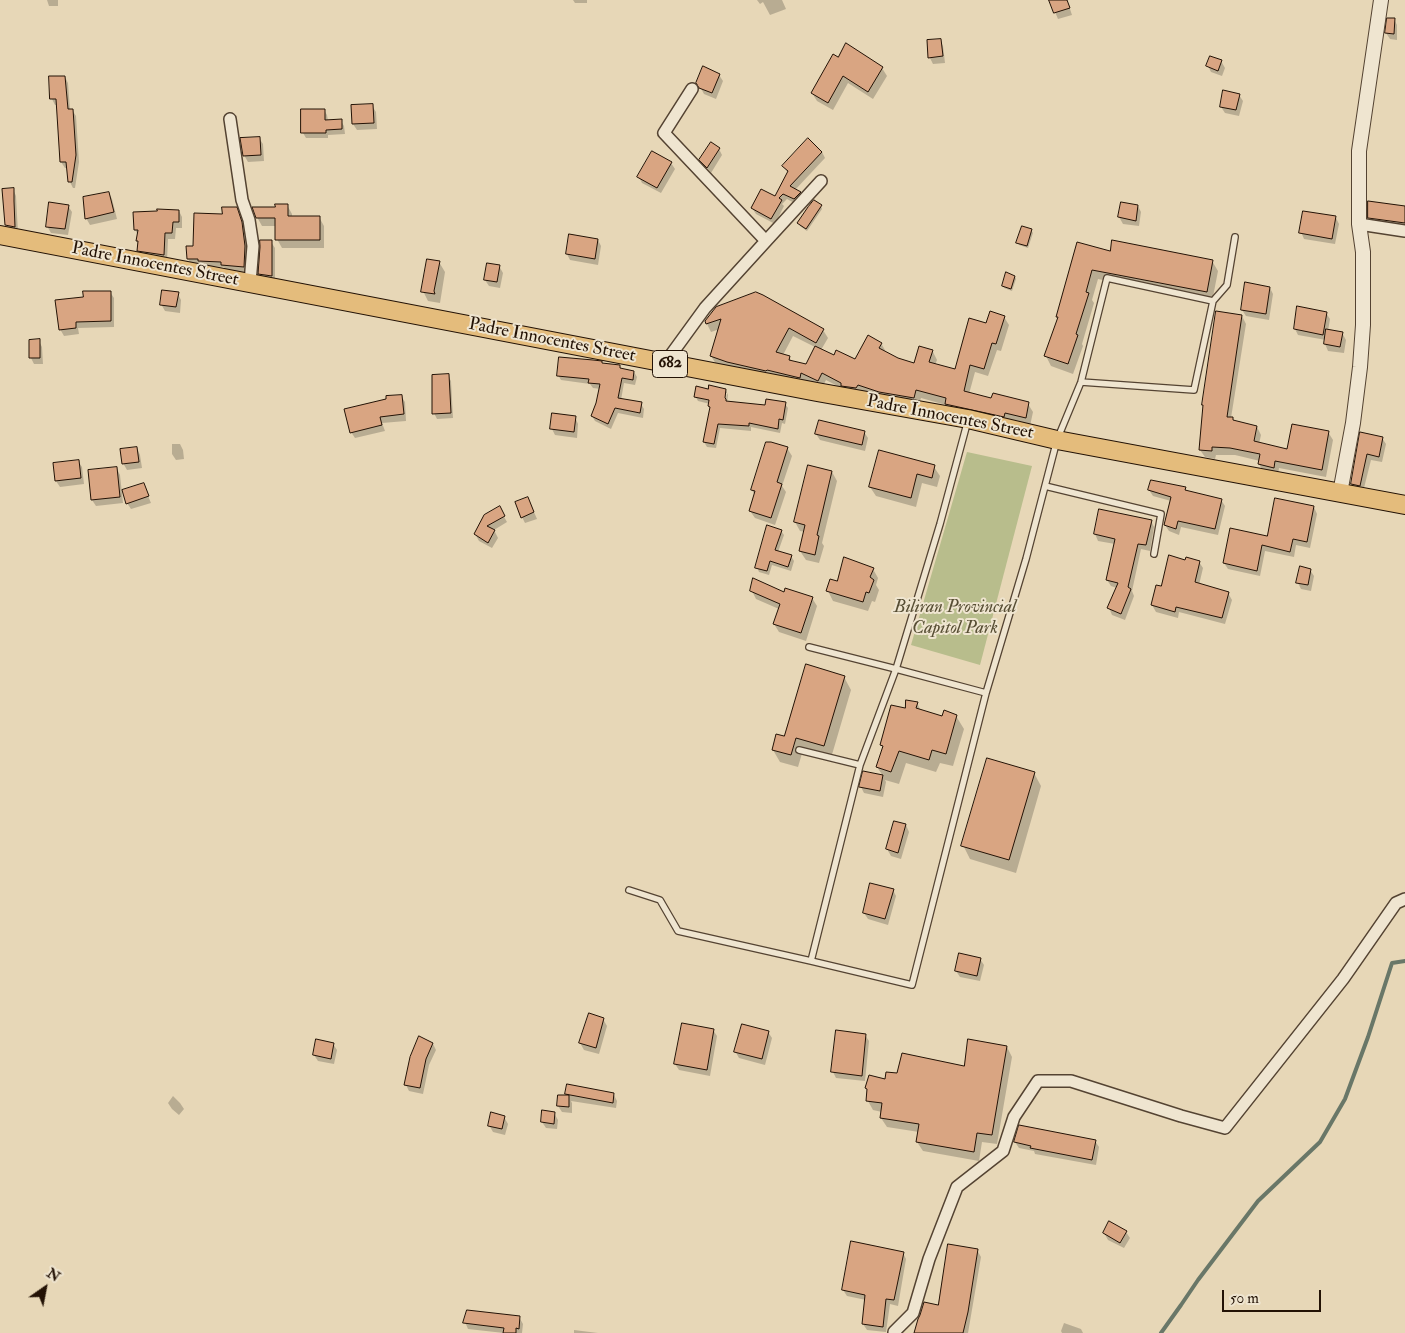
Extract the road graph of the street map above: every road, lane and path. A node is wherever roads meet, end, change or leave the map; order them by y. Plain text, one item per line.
1 (1381, 0) edge
2 (692, 89) dead end
3 (230, 119) dead end
4 (821, 181) dead end
5 (1359, 224) junction
6 (1405, 231) edge
7 (0, 235) edge
8 (1235, 237) dead end
9 (766, 240) junction
10 (250, 283) junction
11 (1213, 301) junction
12 (664, 363) junction
13 (1081, 382) junction
14 (968, 419) junction
15 (1057, 440) junction
16 (1045, 486) junction
17 (1340, 493) junction
18 (1405, 505) edge
19 (1154, 554) dead end
20 (809, 647) dead end
21 (896, 669) junction
22 (986, 694) junction
23 (799, 750) dead end
24 (860, 765) junction
25 (629, 890) dead end
26 (1405, 899) edge
27 (811, 961) junction
28 (894, 1332) edge

1 - 5 street
2 - 9 street
3 - 10 street
4 - 9 street
5 - 6 street
5 - 17 street
7 - 10 main road, Padre Innocentes Street / 682
8 - 11 lane
9 - 12 street
10 - 12 main road, Padre Innocentes Street / 682
11 - 13 lane
11 - 13 lane
12 - 14 main road, Padre Innocentes Street / 682
13 - 15 lane
14 - 15 main road, Padre Innocentes Street / 682
14 - 21 lane
15 - 16 lane
15 - 17 main road, Padre Innocentes Street / 682
16 - 19 lane
16 - 22 lane
17 - 18 main road, 682
20 - 21 lane
21 - 22 lane
21 - 24 lane
22 - 27 lane
23 - 24 lane
24 - 27 lane
25 - 27 lane
26 - 28 street

